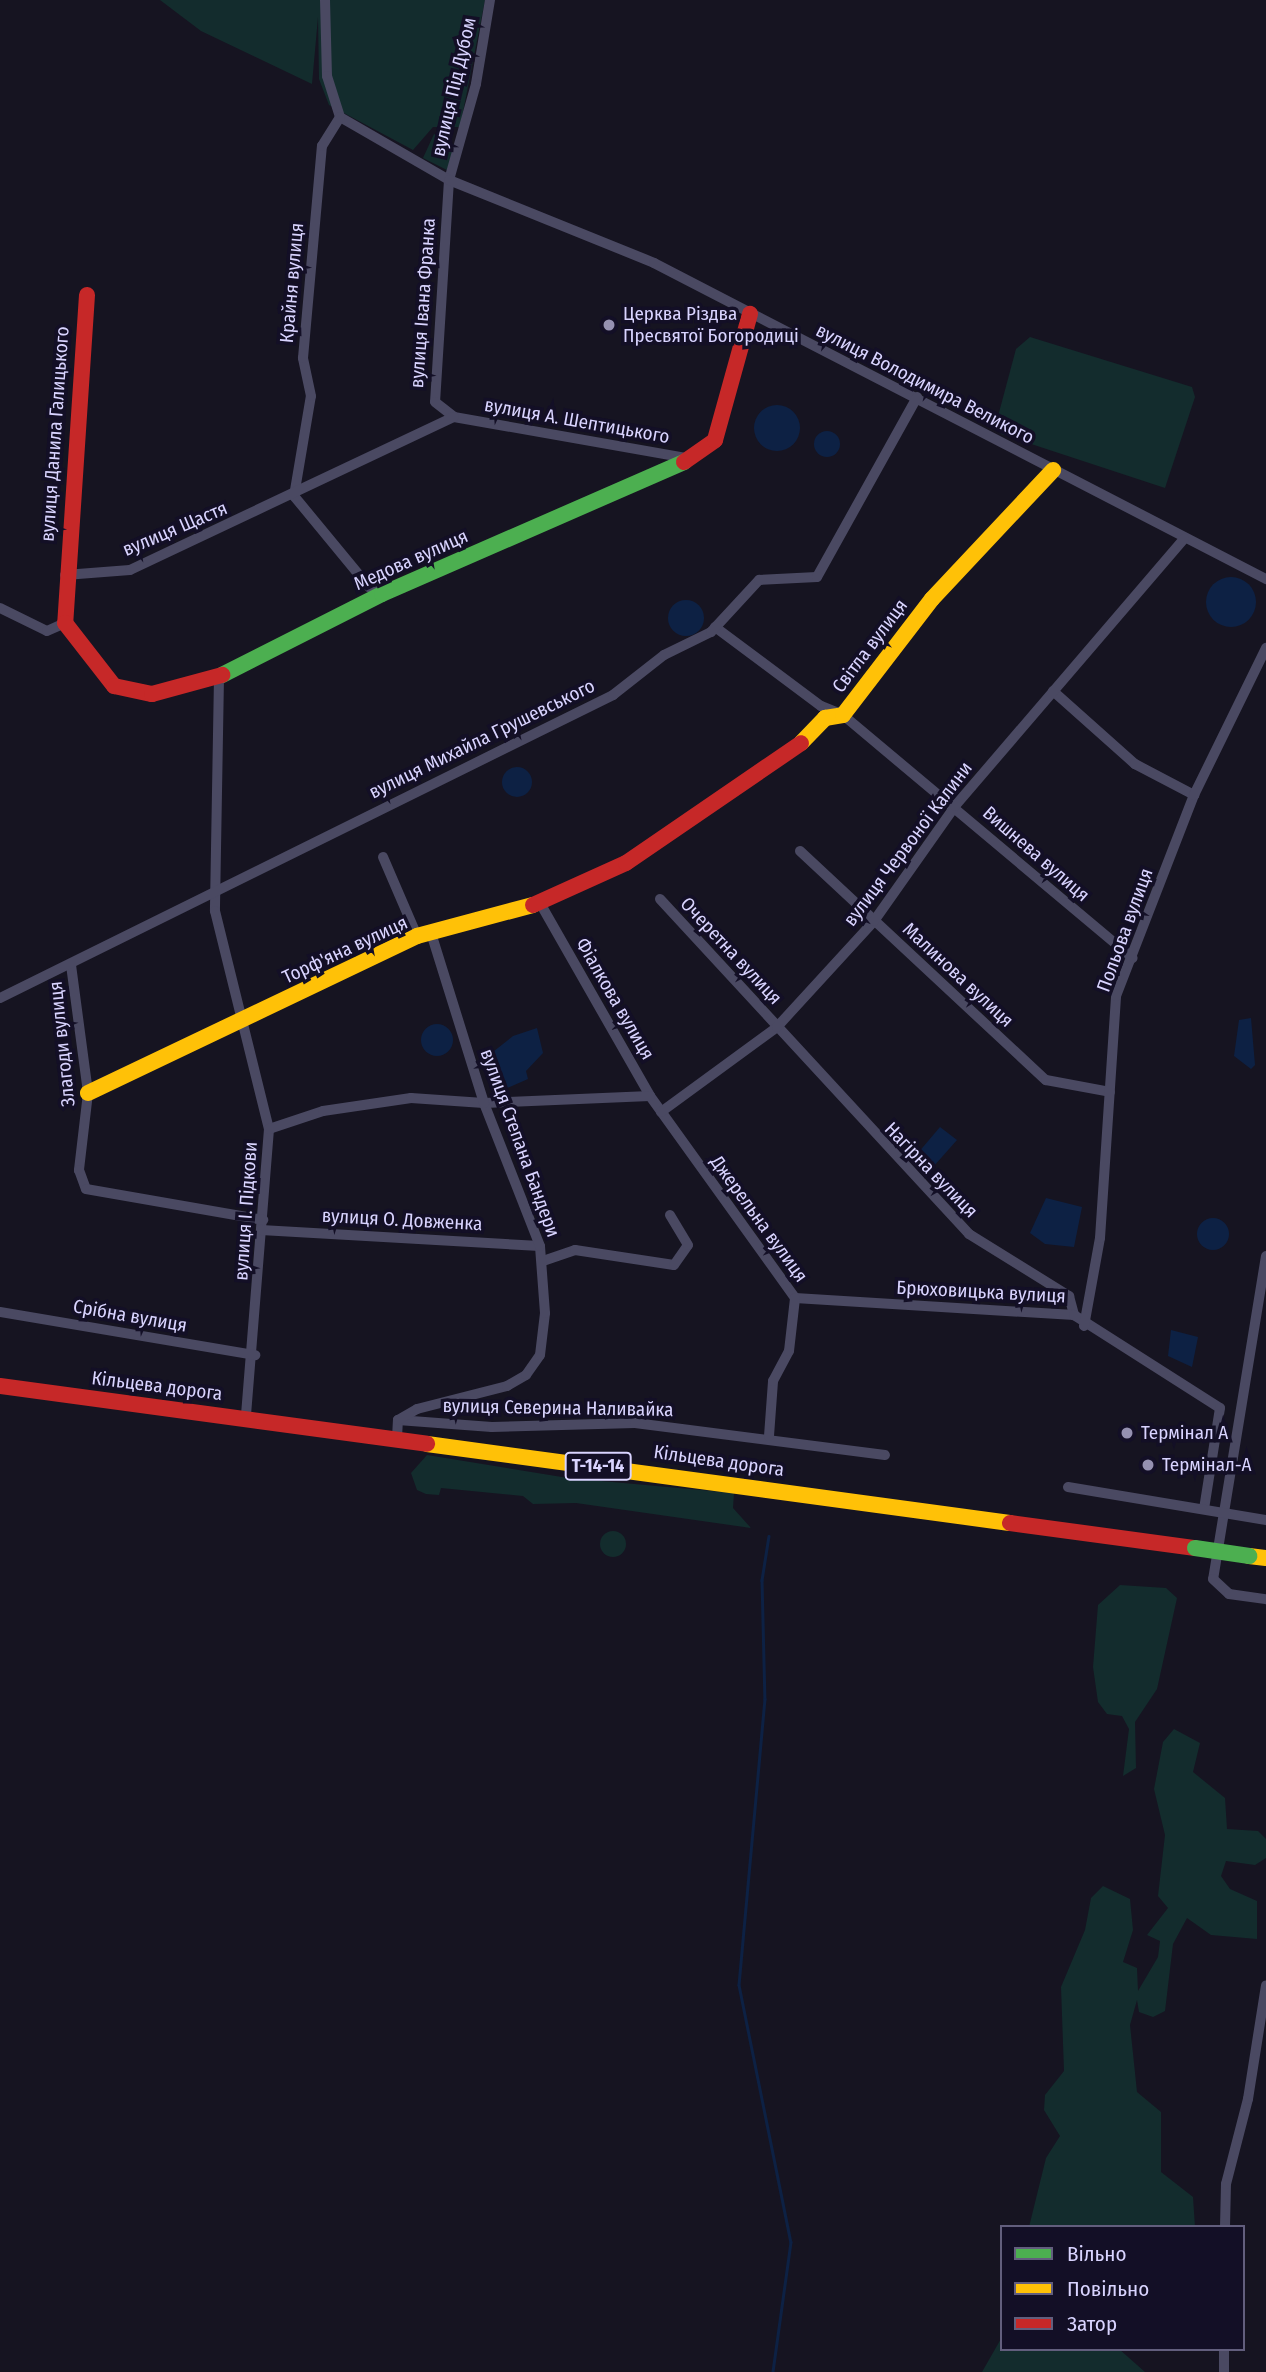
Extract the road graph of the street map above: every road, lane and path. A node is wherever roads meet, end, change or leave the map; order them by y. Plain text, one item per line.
1 (325, 0) edge
2 (490, 0) edge
3 (340, 117) junction
4 (449, 180) junction
5 (87, 296) dead end
6 (750, 314) junction
7 (917, 397) junction
8 (454, 417) junction
9 (694, 459) junction
10 (1053, 470) junction
11 (294, 496) junction
12 (1184, 538) junction
13 (65, 575) junction
14 (1266, 579) edge
15 (382, 594) junction
16 (0, 608) edge
17 (65, 623) junction
18 (715, 627) junction
19 (1266, 648) edge
20 (219, 677) junction
21 (1053, 691) junction
22 (844, 715) junction
23 (1194, 795) junction
24 (955, 806) junction
25 (800, 851) dead end
26 (383, 857) dead end
27 (626, 863) joint
28 (218, 887) junction
29 (660, 900) dead end
30 (540, 903) junction
31 (874, 921) junction
32 (424, 936) junction
33 (1132, 958) junction
34 (71, 965) junction
35 (0, 998) edge
36 (244, 1021) junction
37 (777, 1027) junction
38 (1110, 1092) junction
39 (88, 1093) junction
40 (650, 1096) junction
41 (484, 1103) junction
42 (661, 1112) junction
43 (269, 1129) junction
44 (670, 1215) dead end
45 (262, 1225) junction
46 (540, 1246) junction
47 (1266, 1256) edge
48 (543, 1261) junction
49 (795, 1298) junction
50 (0, 1312) edge
51 (1074, 1315) junction
52 (1084, 1326) junction
53 (254, 1355) junction
54 (0, 1386) edge
55 (246, 1418) junction
56 (398, 1420) junction
57 (769, 1436) junction
58 (397, 1438) junction
59 (885, 1455) dead end
60 (1068, 1487) dead end
61 (1204, 1509) junction
62 (1225, 1513) junction
63 (1266, 1520) edge
64 (1266, 1558) edge
65 (1266, 1599) edge
66 (1266, 1985) edge
67 (1225, 2225) edge
68 (1224, 2351) edge
69 (1224, 2372) edge

1 - 3 street
2 - 4 street, вулиця Під Дубом
3 - 4 street, вулиця Володимира Великого
3 - 11 street, Крайня вулиця
4 - 6 street, вулиця Володимира Великого
4 - 8 street, вулиця Івана Франка
5 - 13 main road, вулиця Данила Галицького
6 - 7 street, вулиця Володимира Великого
6 - 9 main road, Медова вулиця
7 - 10 street, вулиця Володимира Великого
7 - 18 street, вулиця Михайла Грушевського
8 - 9 street, вулиця А. Шептицького
8 - 11 street, вулиця Щастя
9 - 15 main road, Медова вулиця
10 - 12 street, вулиця Володимира Великого
10 - 22 main road, Світла вулиця
11 - 13 street, вулиця Щастя
11 - 15 street
12 - 14 street, вулиця Володимира Великого
12 - 21 street, вулиця Червоної Калини
13 - 17 main road
15 - 20 main road, Медова вулиця
16 - 17 street
17 - 20 main road, Медова вулиця
18 - 22 street, Вишнева вулиця
18 - 28 street, вулиця Михайла Грушевського
19 - 23 street, Польова вулиця
20 - 28 street, вулиця І. Підкови
21 - 23 street
21 - 24 street, вулиця Червоної Калини
22 - 24 street, Вишнева вулиця
22 - 27 main road, Світла вулиця
23 - 33 street, Польова вулиця
24 - 31 street, вулиця Червоної Калини
24 - 33 street, Вишнева вулиця
25 - 31 street, Малинова вулиця
26 - 32 street, вулиця Степана Бандери
27 - 30 main road, Торф'яна вулиця
28 - 34 street, вулиця Михайла Грушевського
28 - 36 street, вулиця І. Підкови
29 - 37 street, Очеретна вулиця
30 - 32 main road, Торф'яна вулиця
30 - 40 street, Фіалкова вулиця
31 - 37 street, вулиця Червоної Калини
31 - 38 street, Малинова вулиця
32 - 36 main road, Торф'яна вулиця
32 - 41 street, вулиця Степана Бандери
33 - 38 street, Польова вулиця
34 - 35 street, вулиця Михайла Грушевського
34 - 39 street, Злагоди вулиця
36 - 39 main road, Торф'яна вулиця
36 - 43 street, вулиця І. Підкови
37 - 42 street, вулиця Червоної Калини
37 - 51 street, Нагірна вулиця
38 - 52 street, Польова вулиця
39 - 45 street, Злагоди вулиця
40 - 41 street
40 - 42 street, Фіалкова вулиця
41 - 43 street
41 - 46 street, вулиця Степана Бандери
42 - 49 street, Джерельна вулиця
43 - 45 street, вулиця І. Підкови
44 - 48 street
45 - 46 street, вулиця О. Довженка
45 - 53 street, вулиця І. Підкови
46 - 48 street, вулиця Степана Бандери
47 - 62 street
48 - 56 street, вулиця Степана Бандери
49 - 51 street, Брюховицька вулиця
49 - 57 street, Джерельна вулиця
50 - 53 street, Срібна вулиця
51 - 52 street, Брюховицька вулиця
52 - 61 street, Брюховицька вулиця
53 - 55 street, вулиця І. Підкови
54 - 55 main road, Кільцева дорога / Т-14-14
55 - 58 main road, Кільцева дорога / Т-14-14
56 - 57 street, вулиця Северина Наливайка
56 - 58 street
57 - 59 street, вулиця Северина Наливайка
58 - 64 main road, Кільцева дорога / Т-14-14, bridge
60 - 61 street
61 - 62 street
62 - 63 street
62 - 65 street
66 - 67 street
68 - 69 street

